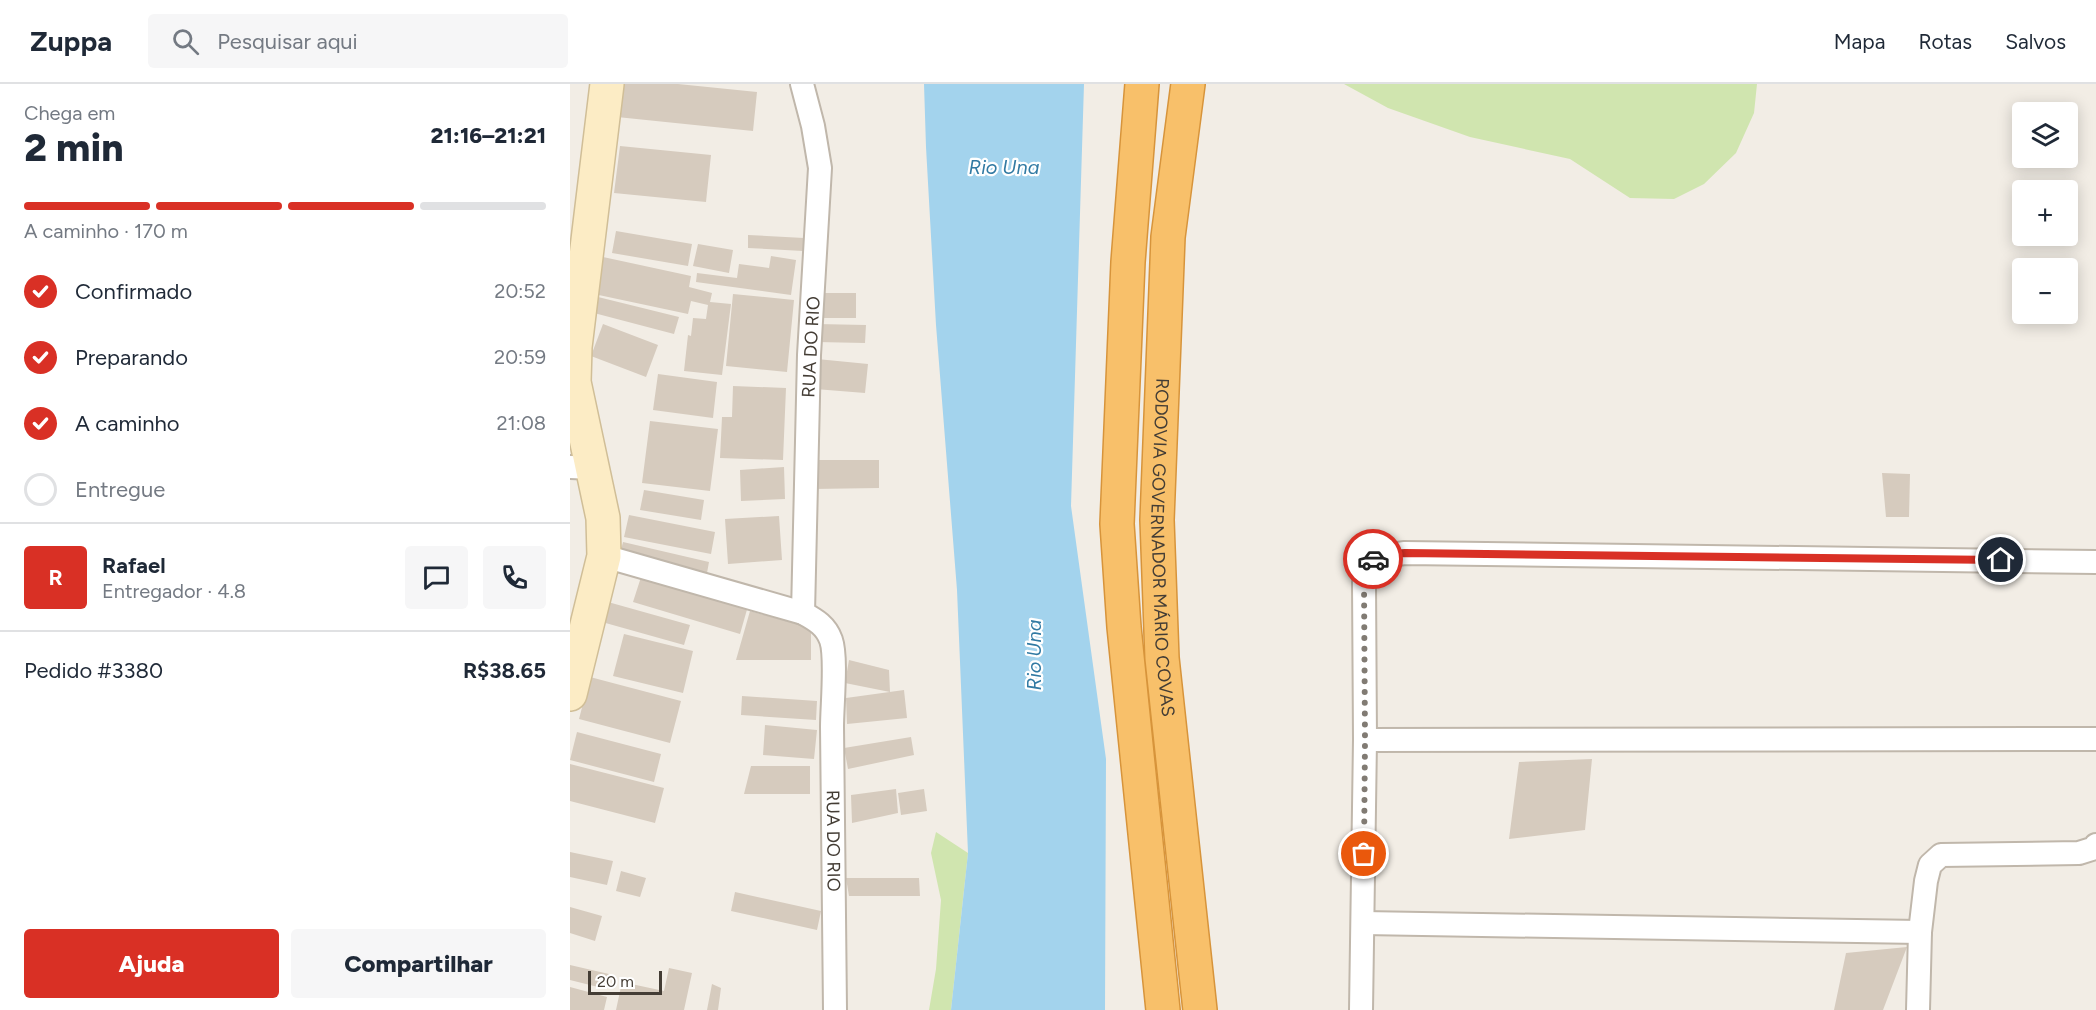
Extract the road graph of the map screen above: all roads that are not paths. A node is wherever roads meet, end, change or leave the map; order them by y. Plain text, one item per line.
1 (802, 84) edge
2 (1142, 84) edge
3 (1188, 84) edge
4 (607, 92) edge
5 (582, 468) edge
6 (604, 556) junction
7 (2096, 562) edge
8 (803, 613) junction
9 (570, 694) edge
10 (2096, 739) edge
11 (1365, 740) junction
12 (2096, 845) edge
13 (1363, 923) junction
14 (1920, 932) junction
15 (835, 1010) edge
16 (1163, 1010) edge
17 (1200, 1010) edge
18 (1361, 1010) edge
19 (1918, 1010) edge

1 - 8 street, RUA DO RIO
2 - 16 highway, RODOVIA GOVERNADOR MÁRIO COVAS
3 - 17 highway, RODOVIA GOVERNADOR MÁRIO COVAS
4 - 5 main road
5 - 6 main road
6 - 8 street, RUA DO RIO
6 - 9 main road
7 - 11 street
8 - 15 street, RUA DO RIO
10 - 11 street
11 - 13 street
12 - 14 street
13 - 14 street
13 - 18 street
14 - 19 street

